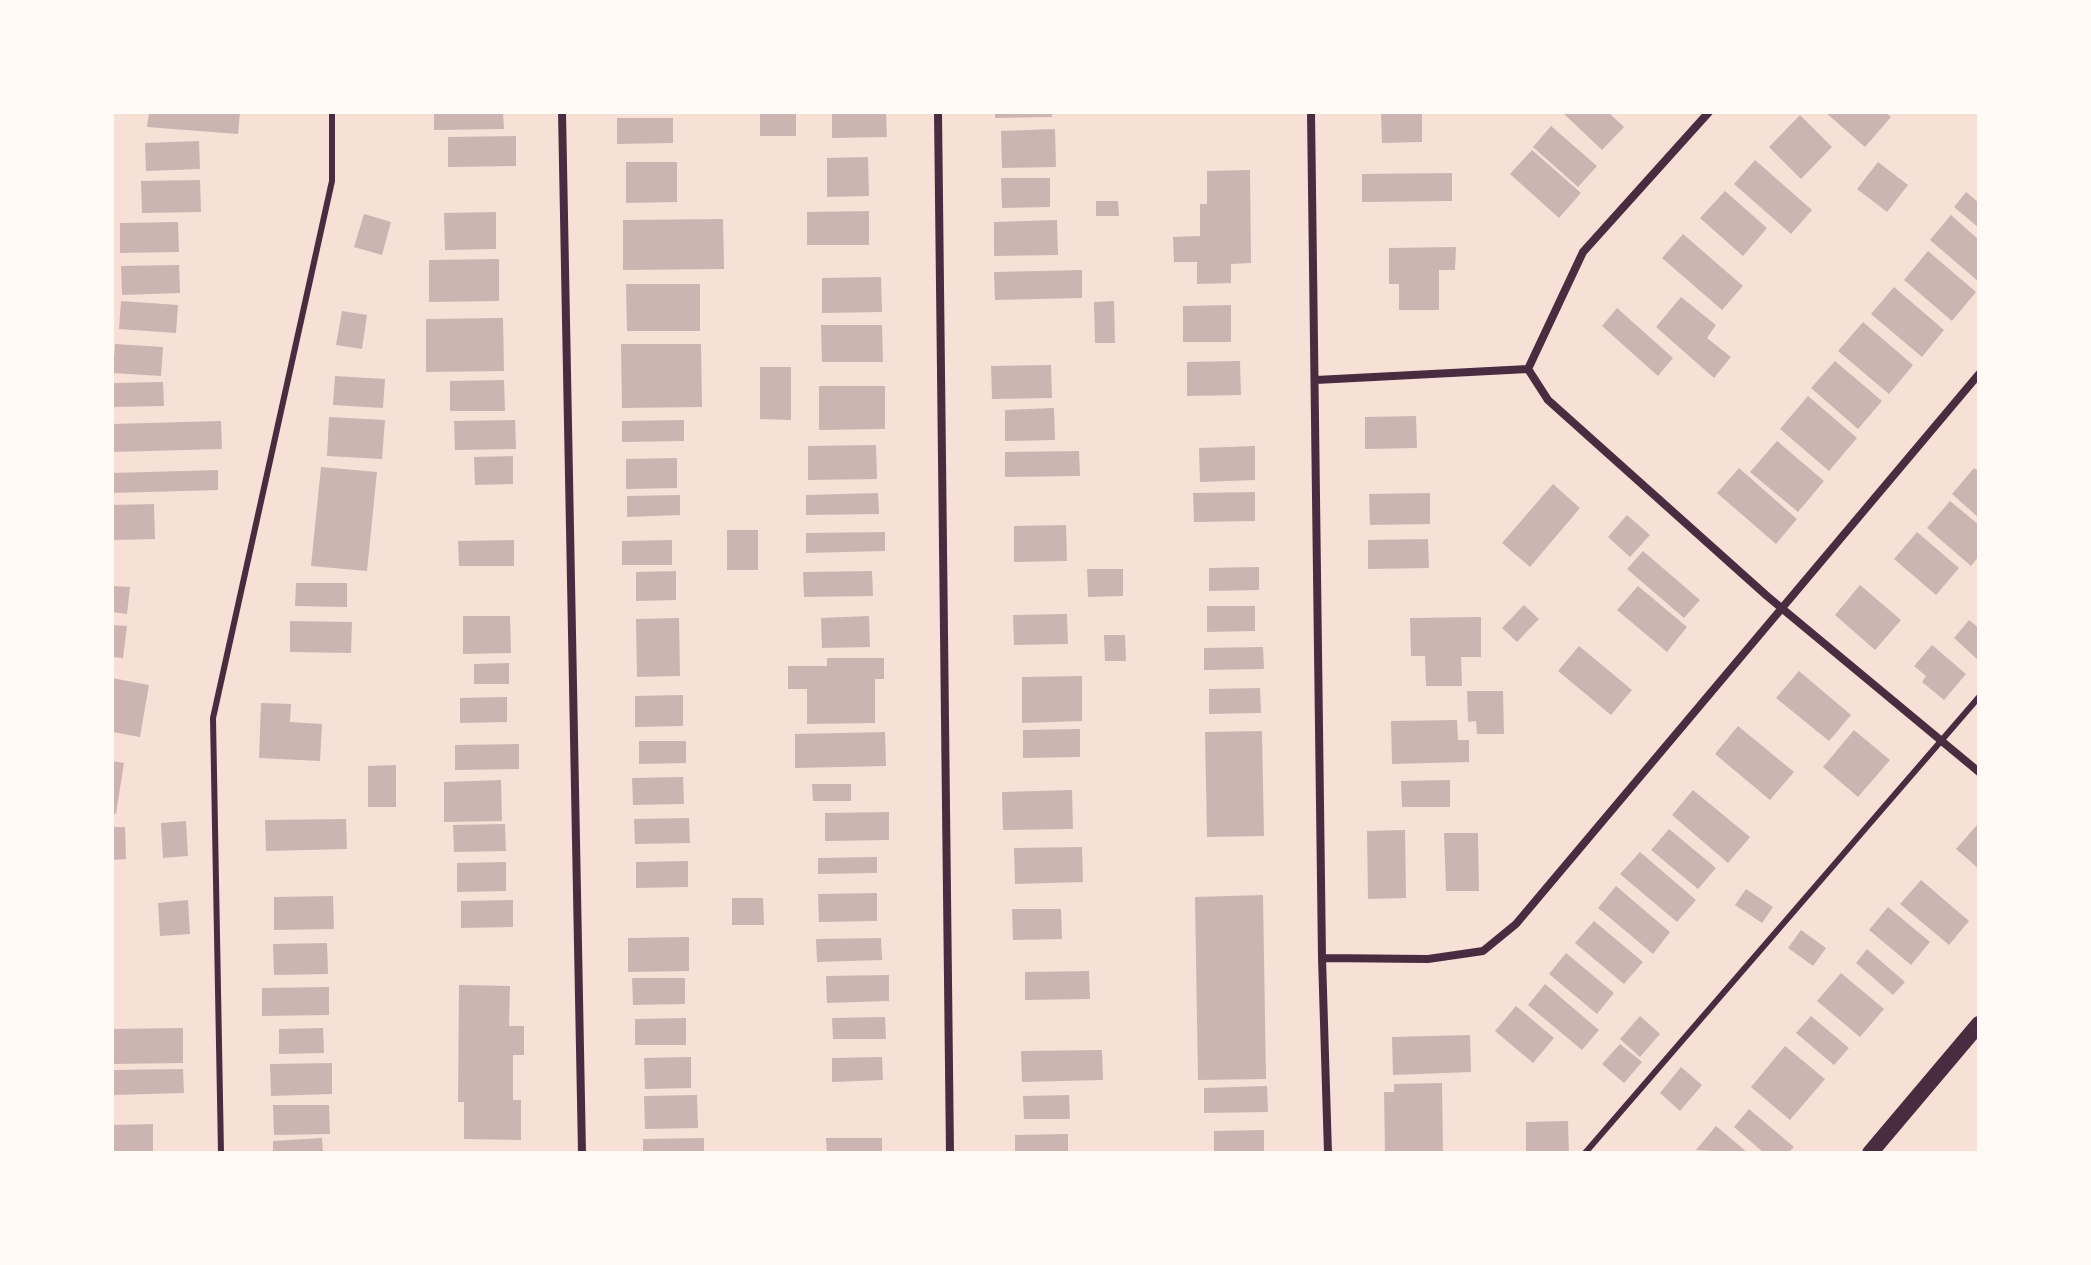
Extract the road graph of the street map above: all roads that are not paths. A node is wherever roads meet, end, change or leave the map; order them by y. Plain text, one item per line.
1 (332, 112) edge
2 (562, 112) edge
3 (938, 112) edge
4 (1311, 112) edge
5 (1709, 112) edge
6 (1528, 369) junction
7 (1979, 374) edge
8 (1316, 380) junction
9 (1780, 608) junction
10 (1979, 697) edge
11 (1942, 742) junction
12 (1979, 772) edge
13 (1322, 958) junction
14 (1979, 1024) edge
15 (221, 1153) edge
16 (582, 1153) edge
17 (950, 1153) edge
18 (1328, 1153) edge
19 (1585, 1153) edge
20 (1870, 1153) edge

1 - 15 lane
2 - 16 street
3 - 17 street
4 - 8 street
5 - 6 street
6 - 8 street
6 - 9 street
7 - 9 street
8 - 13 street
9 - 11 street
9 - 13 street
10 - 11 lane
11 - 12 street
11 - 19 lane
13 - 18 street
14 - 20 main road

